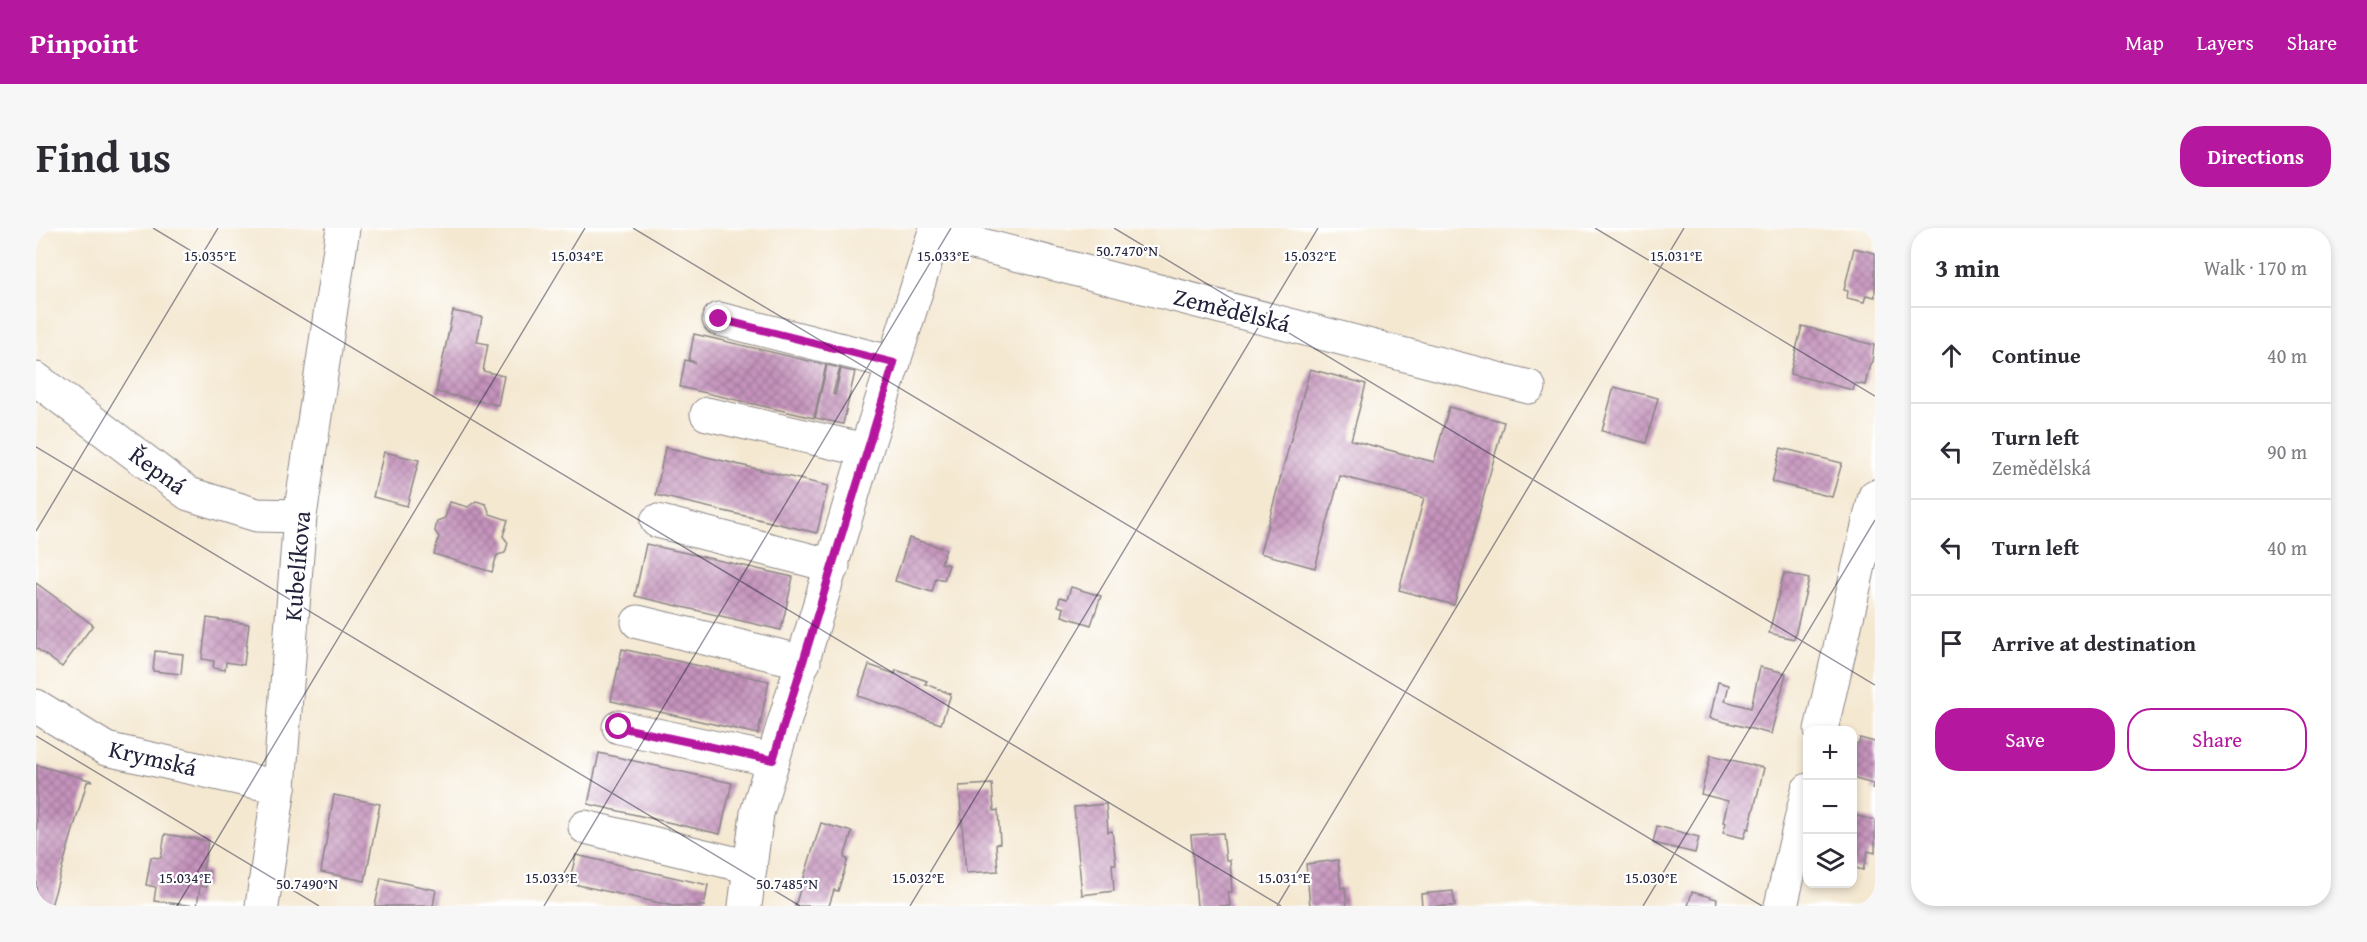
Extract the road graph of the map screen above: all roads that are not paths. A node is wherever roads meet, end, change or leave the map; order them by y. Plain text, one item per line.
1 (343, 228) edge
2 (936, 230) edge
3 (719, 319) dead end
4 (894, 363) junction
5 (39, 387) edge
6 (1529, 387) dead end
7 (706, 414) dead end
8 (866, 450) junction
9 (1875, 496) edge
10 (300, 516) junction
11 (657, 521) dead end
12 (833, 566) junction
13 (638, 622) dead end
14 (804, 662) junction
15 (36, 706) edge
16 (1822, 726) edge
17 (619, 727) dead end
18 (773, 760) junction
19 (279, 787) junction
20 (1803, 811) edge
21 (585, 827) dead end
22 (750, 867) junction
23 (262, 906) edge
24 (744, 906) edge
25 (1781, 906) edge

1 - 10 street, Kubelíkova
2 - 4 street, Zemědělská
2 - 6 street, Zemědělská
3 - 4 street
4 - 8 street, Zemědělská
5 - 10 street, Řepná
7 - 8 street
8 - 12 street, Zemědělská
9 - 16 street
10 - 19 street, Kubelíkova
11 - 12 street
12 - 14 street, Zemědělská
13 - 14 street
14 - 18 street, Zemědělská
15 - 19 street, Krymská
17 - 18 street
18 - 22 street, Zemědělská
19 - 23 street, Kubelíkova
20 - 25 street
21 - 22 street
22 - 24 street, Zemědělská

